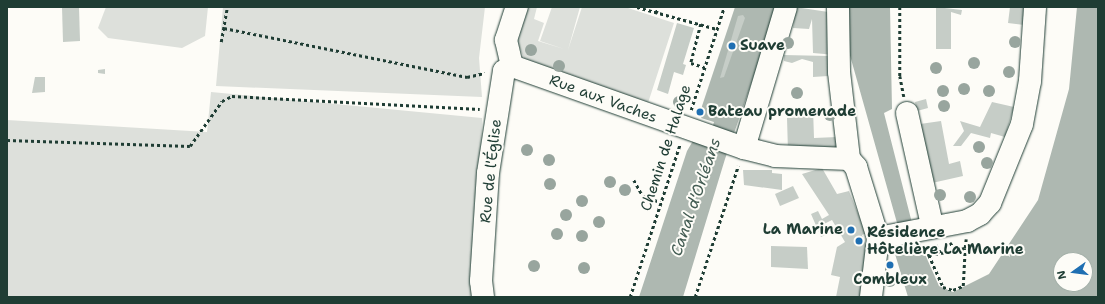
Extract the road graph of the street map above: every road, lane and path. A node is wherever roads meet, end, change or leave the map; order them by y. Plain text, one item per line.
1 (227, 7) edge
2 (517, 7) edge
3 (637, 7) edge
4 (658, 7) edge
5 (724, 7) edge
6 (786, 7) edge
7 (838, 7) edge
8 (900, 7) edge
9 (1035, 7) edge
10 (656, 13) junction
11 (701, 24) junction
12 (224, 28) junction
13 (717, 29) junction
14 (221, 42) dead end
15 (704, 67) junction
16 (507, 71) junction
17 (498, 110) junction
18 (907, 113) joint
19 (690, 131) junction
20 (7, 140) edge
21 (738, 146) junction
22 (849, 159) junction
23 (634, 180) dead end
24 (660, 202) junction
25 (927, 226) junction
26 (884, 236) junction
27 (965, 248) dead end
28 (929, 255) dead end
29 (482, 289) edge
30 (630, 297) edge
31 (695, 297) edge
32 (871, 297) edge

1 - 12 path
2 - 16 street
3 - 10 path
4 - 10 path
5 - 13 path, Chemin de Halage
6 - 21 street
7 - 22 street
8 - 18 path
9 - 25 street
10 - 11 path
11 - 13 path
11 - 15 path
12 - 14 path
12 - 16 path
13 - 15 path, Chemin de Halage
15 - 19 path, Chemin de Halage
16 - 17 street, Rue de l'Église
16 - 19 street, Rue aux Vaches
17 - 20 path
17 - 29 street, Rue de l'Église
18 - 25 street
19 - 21 street, Rue aux Vaches
19 - 24 path, Chemin de Halage
21 - 22 street
21 - 31 path
22 - 26 street
23 - 24 path
24 - 30 path, Chemin de Halage
25 - 26 street
26 - 32 street
27 - 28 path

